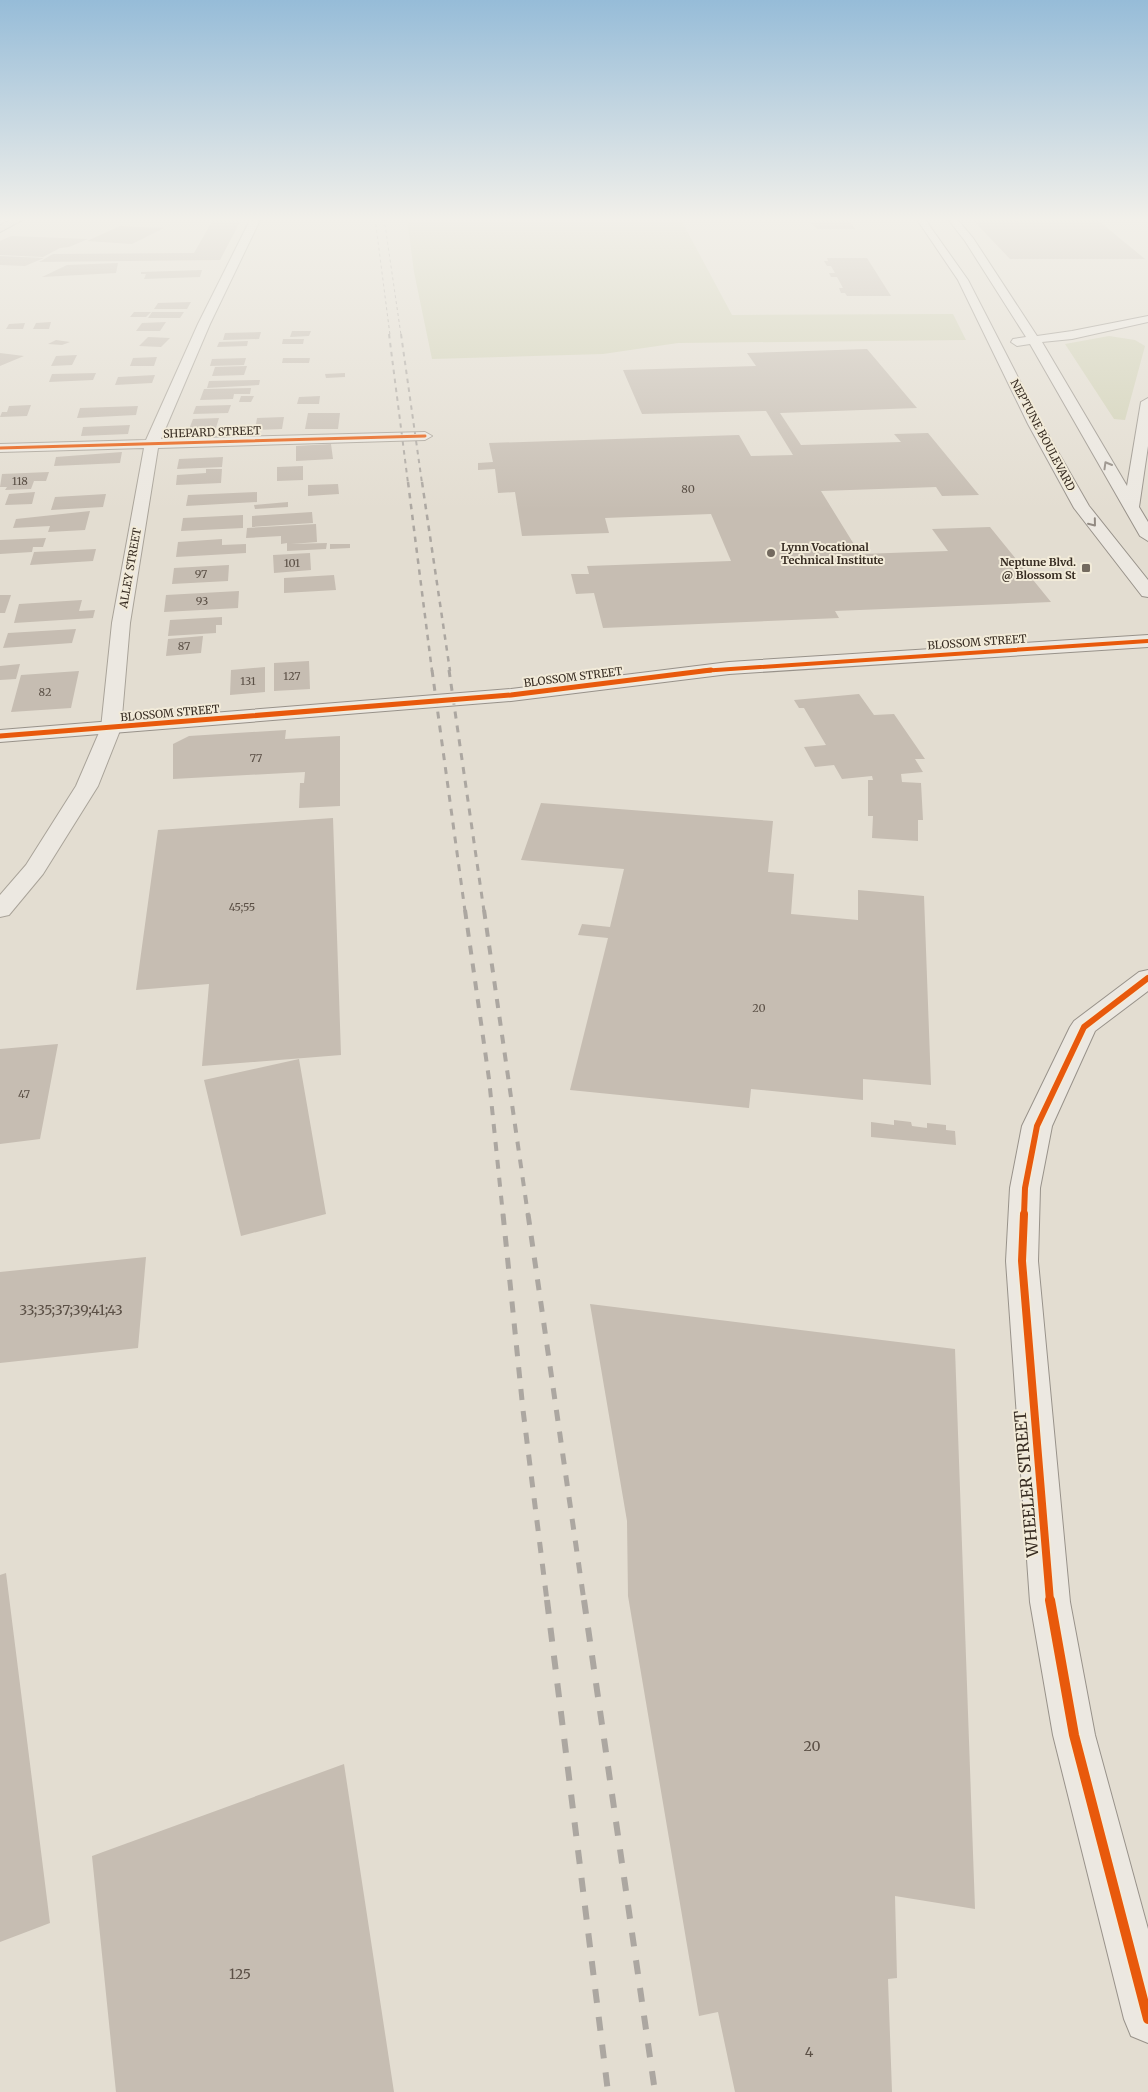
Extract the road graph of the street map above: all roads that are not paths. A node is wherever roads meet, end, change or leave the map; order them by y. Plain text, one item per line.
1 (208, 316) edge
2 (981, 316) edge
3 (1018, 316) edge
4 (1148, 319) edge
5 (1088, 332) junction
6 (1135, 335) dead end
7 (1034, 340) junction
8 (996, 342) junction
9 (1147, 411) edge
10 (425, 436) dead end
11 (152, 443) junction
12 (0, 448) edge
13 (1131, 507) junction
14 (1148, 536) edge
15 (1148, 592) edge
16 (1148, 641) edge
17 (112, 728) junction
18 (0, 736) edge
19 (0, 910) edge
20 (1148, 978) edge
21 (1148, 2019) edge

1 - 11 street, ALLEY STREET
2 - 8 street, NEPTUNE BOULEVARD
3 - 7 street
4 - 5 street
5 - 6 street
5 - 7 street
7 - 8 street
13 -> 7 street
8 -> 15 street, NEPTUNE BOULEVARD
9 - 13 street
10 - 11 street, SHEPARD STREET
11 - 12 street, SHEPARD STREET
11 - 17 street, ALLEY STREET
13 - 14 street
16 - 17 street, BLOSSOM STREET
17 - 18 street, BLOSSOM STREET
17 - 19 street, ALLEY STREET
20 - 21 street, WHEELER STREET

